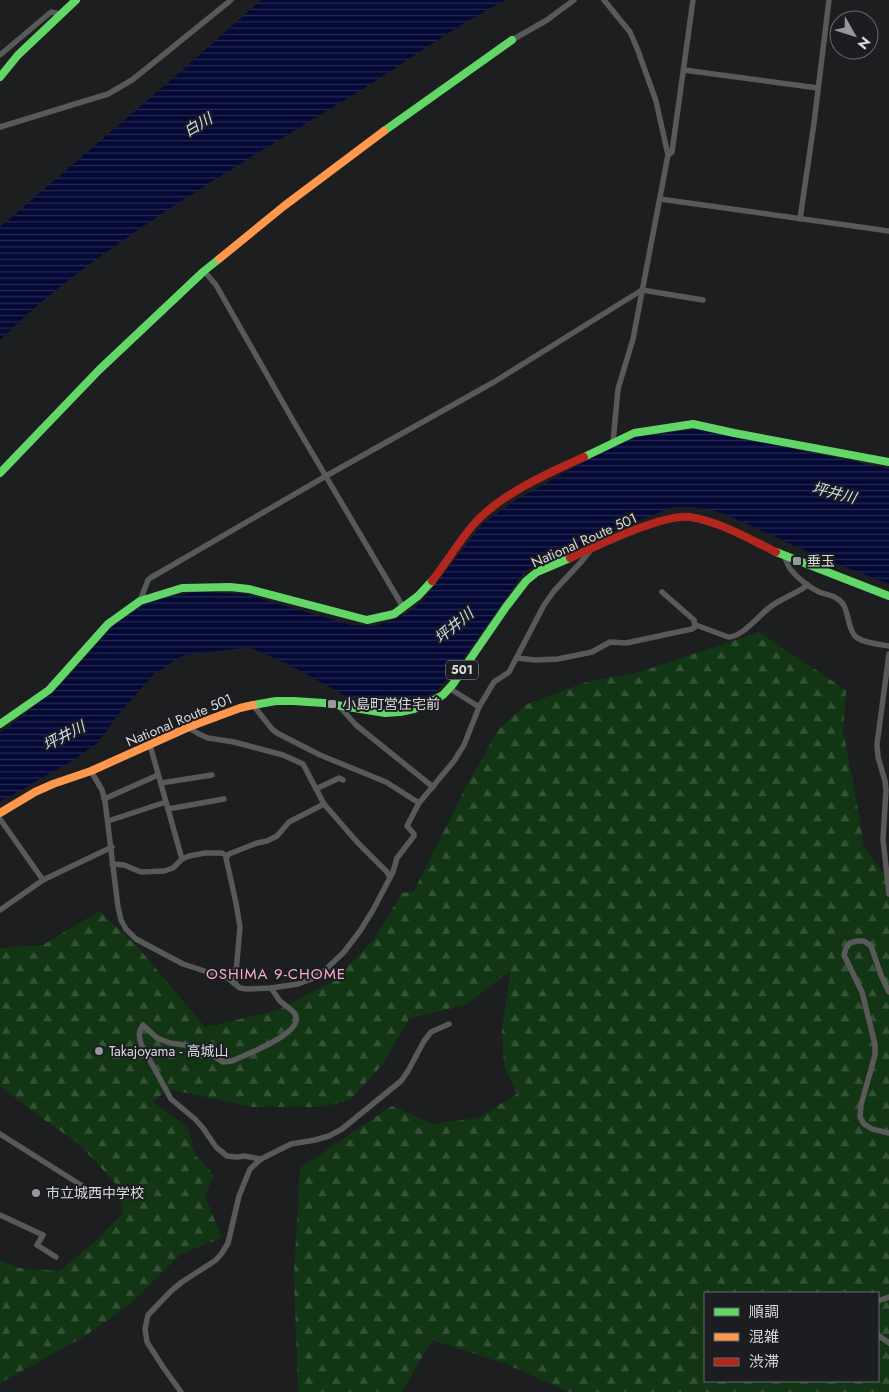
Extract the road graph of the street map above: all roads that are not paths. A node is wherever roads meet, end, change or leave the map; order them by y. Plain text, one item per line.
1 (76, 0) edge
2 (231, 0) edge
3 (574, 0) edge
4 (604, 0) edge
5 (693, 0) edge
6 (829, 0) edge
7 (60, 14) junction
8 (512, 40) joint
9 (0, 55) edge
10 (684, 70) junction
11 (0, 77) edge
12 (818, 88) junction
13 (0, 127) edge
14 (668, 155) junction
15 (660, 199) junction
16 (800, 219) junction
17 (889, 231) edge
18 (204, 271) junction
19 (642, 290) junction
20 (702, 300) dead end
21 (613, 442) junction
22 (889, 462) edge
23 (0, 473) edge
24 (326, 476) junction
25 (590, 550) junction
26 (784, 556) junction
27 (808, 585) junction
28 (662, 592) dead end
29 (889, 596) edge
30 (140, 600) junction
31 (403, 608) junction
32 (696, 626) junction
33 (889, 646) edge
34 (889, 654) edge
35 (518, 658) junction
36 (449, 688) junction
37 (253, 705) junction
38 (338, 705) junction
39 (480, 706) junction
40 (0, 724) edge
41 (189, 727) junction
42 (150, 745) junction
43 (91, 771) junction
44 (158, 775) junction
45 (212, 775) dead end
46 (343, 780) dead end
47 (160, 783) junction
48 (432, 787) junction
49 (316, 789) junction
50 (104, 799) junction
51 (224, 799) dead end
52 (166, 802) junction
53 (419, 803) junction
54 (324, 804) junction
55 (168, 809) junction
56 (0, 813) edge
57 (0, 819) edge
58 (108, 821) junction
59 (112, 847) junction
60 (227, 856) junction
61 (182, 859) junction
62 (112, 864) junction
63 (390, 878) junction
64 (43, 880) junction
65 (889, 894) edge
66 (0, 910) edge
67 (235, 984) junction
68 (271, 988) junction
69 (889, 992) edge
70 (450, 1024) dead end
71 (889, 1133) edge
72 (0, 1134) edge
73 (261, 1159) junction
74 (92, 1192) dead end
75 (0, 1215) edge
76 (56, 1257) dead end
77 (181, 1392) edge

1 - 7 main road
2 - 13 street
3 - 8 street
4 - 14 street
5 - 10 street
6 - 12 street
7 - 9 street
7 - 11 main road
8 - 18 main road
10 - 12 street
10 - 14 street
12 - 16 street
14 - 15 street
15 - 16 street
15 - 19 street
16 - 17 street
18 - 23 main road
18 - 24 street
19 - 20 street
19 - 21 street
19 - 24 street
21 - 22 main road
21 - 31 main road
24 - 30 street
24 - 31 street
25 - 26 main road, National Route 501 / 501
25 - 35 street
25 - 36 main road, National Route 501 / 501
26 - 27 street
26 - 29 main road, National Route 501 / 501
27 - 32 street
27 - 33 street
28 - 32 street
30 - 31 main road
30 - 40 main road
32 - 35 street
34 - 65 street
35 - 39 street
36 - 38 main road, National Route 501 / 501
36 - 39 street
37 - 38 main road, National Route 501 / 501
37 - 41 main road, National Route 501 / 501
37 - 53 street
38 - 48 street
39 - 48 street
41 - 42 main road, National Route 501 / 501
41 - 49 street
42 - 43 main road, National Route 501 / 501
42 - 44 street
43 - 50 street
43 - 56 main road, National Route 501 / 501
44 - 47 street
44 - 50 street
45 - 47 street
46 - 49 street
47 - 52 street
48 - 53 street
49 - 54 street
50 - 58 street
51 - 55 street
52 - 55 street
52 - 58 street
53 - 63 street
54 - 60 street
54 - 63 street
55 - 61 street
57 - 64 street
58 - 59 street
59 - 62 street
59 - 64 street
60 - 61 street
60 - 67 street
61 - 62 street
62 - 67 street
63 - 68 street
64 - 66 street
67 - 68 street
68 - 73 street
69 - 71 street
70 - 73 street
72 - 74 street
73 - 77 street
75 - 76 street

